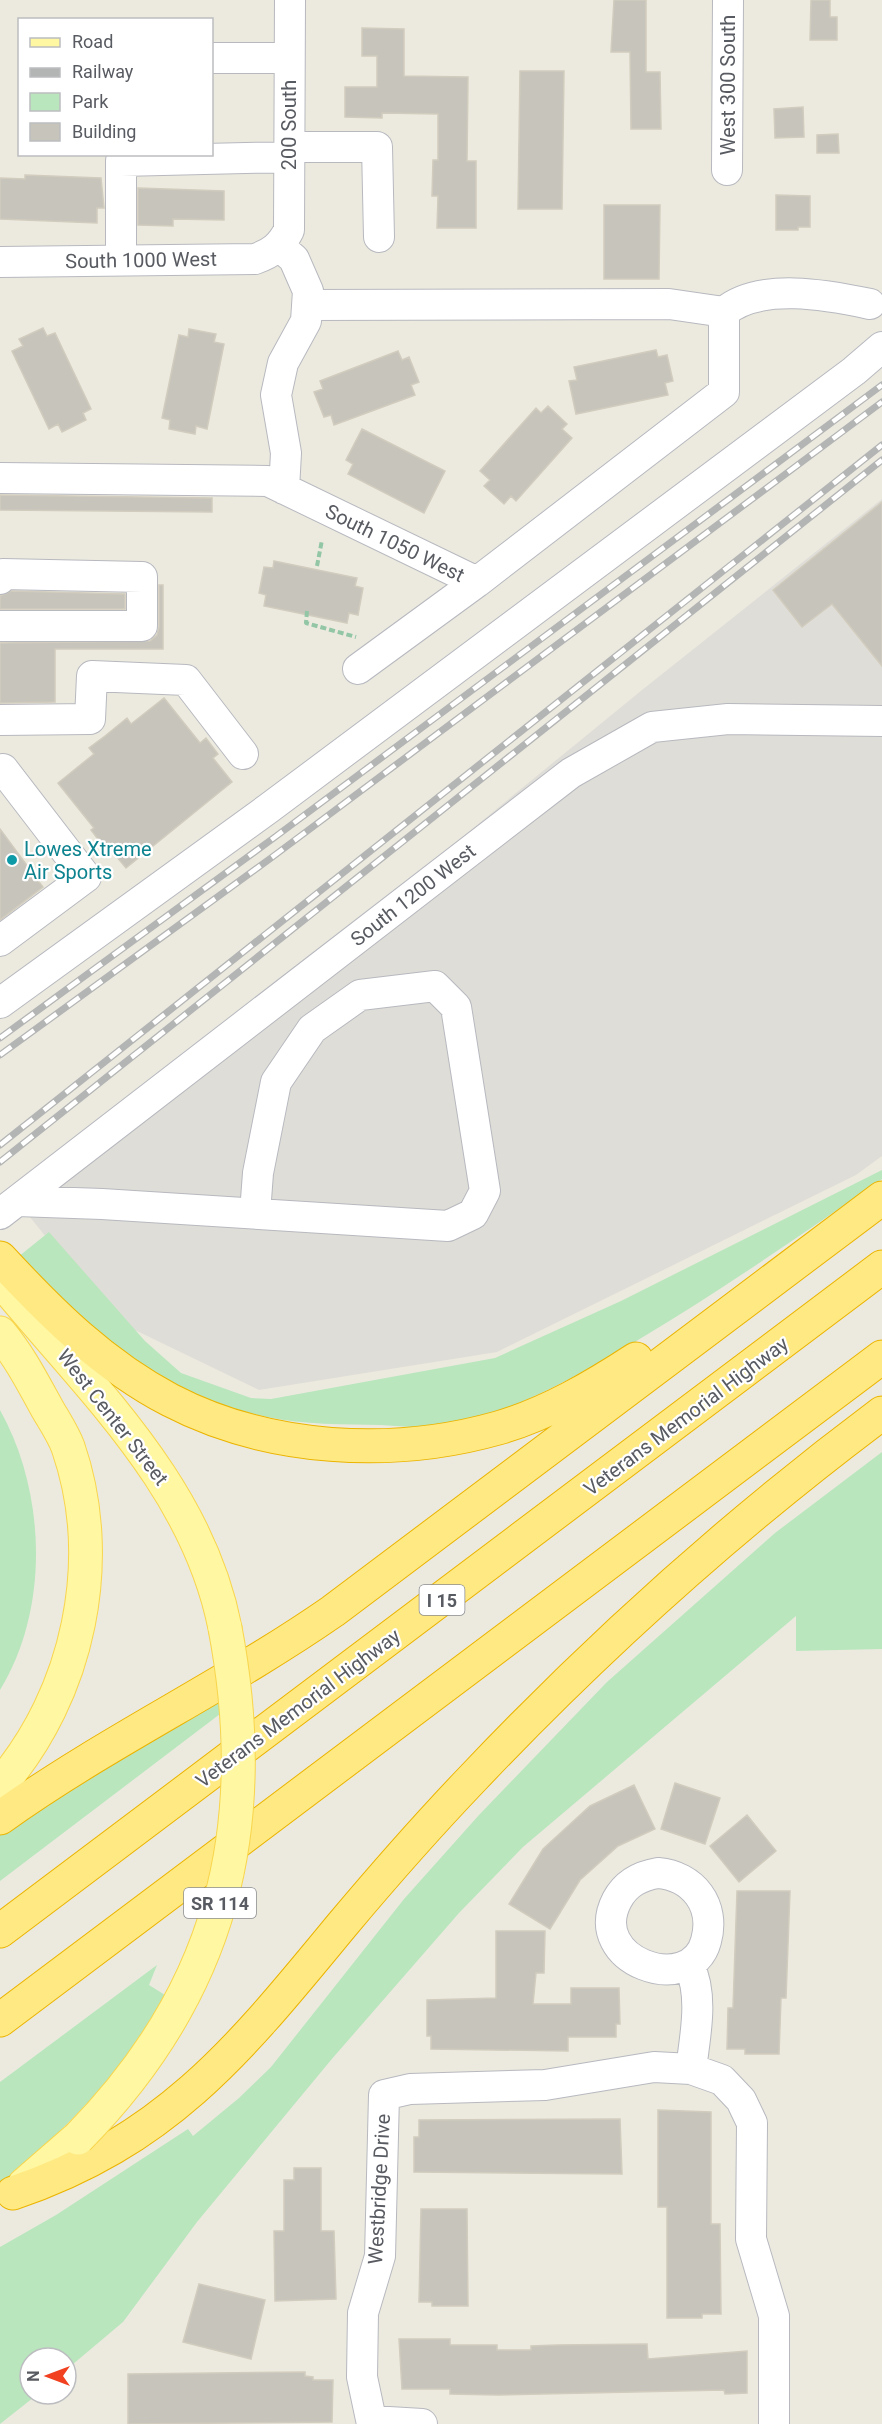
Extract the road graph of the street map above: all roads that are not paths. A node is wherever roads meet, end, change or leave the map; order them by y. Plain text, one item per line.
1 (290, 0) edge
2 (728, 0) edge
3 (213, 58) edge
4 (290, 58) junction
5 (289, 152) junction
6 (727, 170) dead end
7 (379, 237) dead end
8 (279, 246) junction
9 (121, 260) junction
10 (0, 262) edge
11 (870, 304) dead end
12 (307, 305) junction
13 (724, 312) junction
14 (882, 347) edge
15 (0, 478) edge
16 (285, 489) junction
17 (0, 579) edge
18 (477, 582) junction
19 (0, 626) edge
20 (358, 669) dead end
21 (0, 720) edge
22 (882, 721) edge
23 (243, 754) dead end
24 (0, 771) edge
25 (0, 941) edge
26 (0, 1003) edge
27 (882, 1198) edge
28 (9, 1207) edge
29 (255, 1213) junction
30 (0, 1258) edge
31 (882, 1267) edge
32 (786, 1269) junction
33 (13, 1287) edge
34 (0, 1333) edge
35 (882, 1357) edge
36 (882, 1413) edge
37 (0, 1785) edge
38 (0, 1818) edge
39 (0, 1931) edge
40 (689, 1965) dead end
41 (0, 2020) edge
42 (691, 2069) junction
43 (6, 2197) edge
44 (372, 2423) edge
45 (422, 2424) edge
46 (774, 2424) edge

1 - 4 street, 200 South
2 - 6 street, West 300 South
3 - 4 street
4 - 5 street, 200 South
5 - 7 street
5 - 8 street, 200 South
5 - 9 street
8 - 9 street, South 1000 West
8 - 12 street
9 - 10 street, South 1000 West
11 - 13 street
12 - 13 street
12 - 16 street
13 - 18 street, South 1050 West
14 - 26 street
15 - 16 street, South 1050 West
16 - 18 street, South 1050 West
17 - 19 street
18 - 20 street
21 - 23 street
22 - 28 street, South 1200 West
24 - 25 street
27 - 32 highway
28 - 29 street
29 - 29 street
30 - 33 highway
31 - 39 highway, Veterans Memorial Highway / I 15
32 - 33 highway
32 - 38 highway
33 - 43 main road, West Center Street / SR 114, bridge
34 - 37 main road, West Center Street
35 - 41 highway
36 - 43 highway
40 - 42 street
42 - 44 street, Westbridge Drive
42 - 46 street
44 - 45 street

